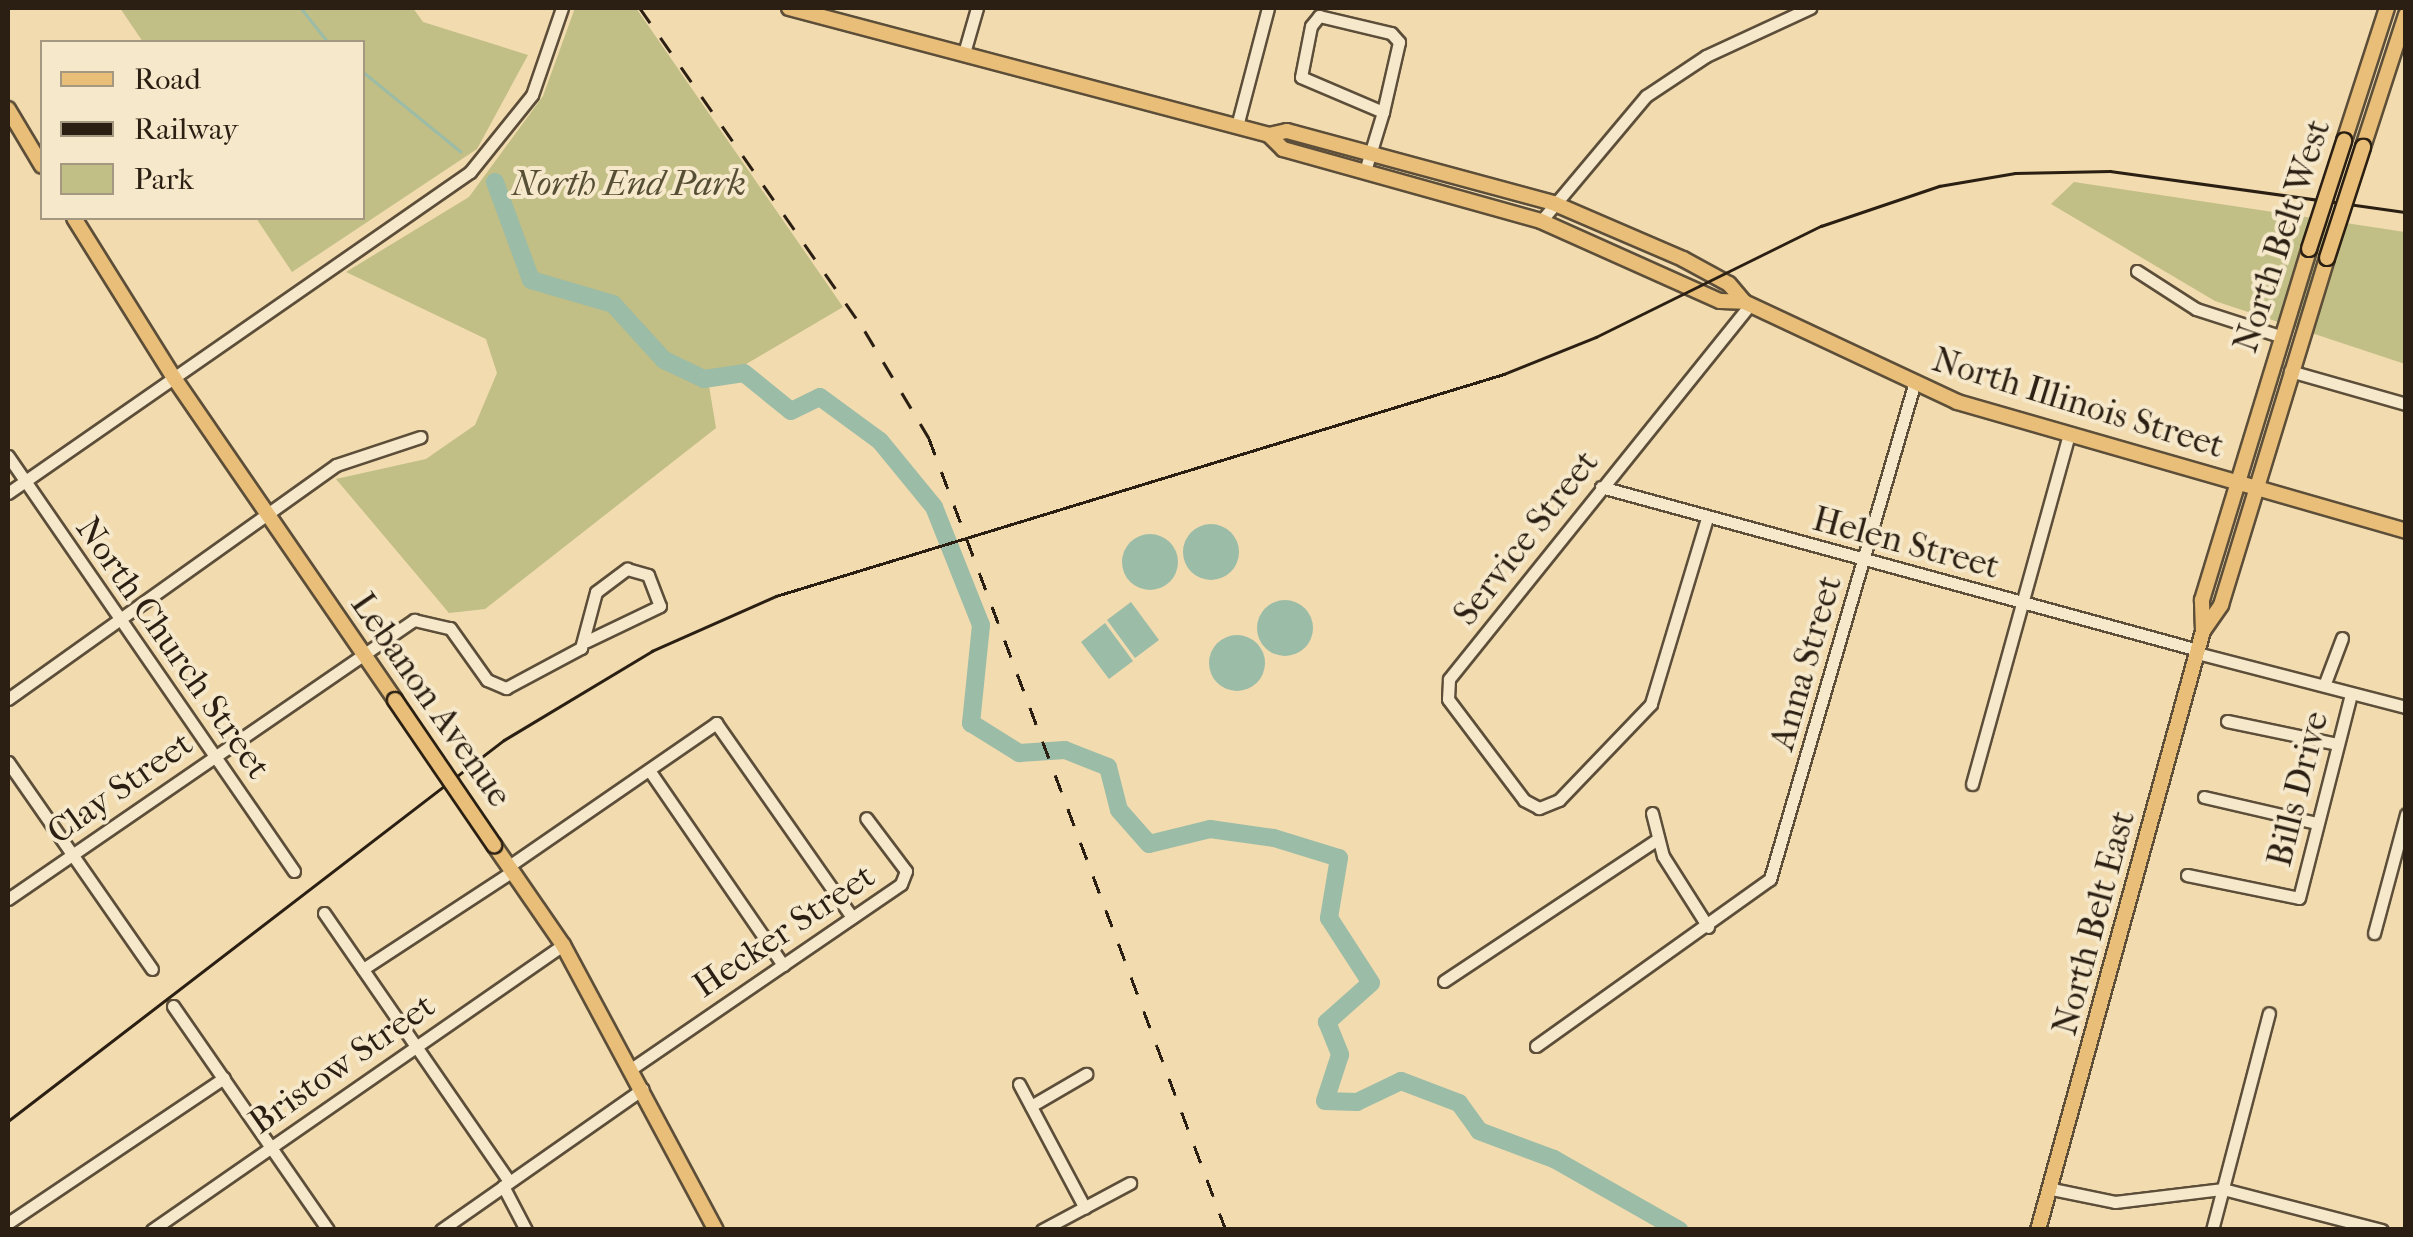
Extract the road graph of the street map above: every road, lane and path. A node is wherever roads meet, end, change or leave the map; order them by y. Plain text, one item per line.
1 (562, 8) edge
2 (789, 8) edge
3 (976, 8) edge
4 (1268, 8) edge
5 (1810, 8) edge
6 (2387, 8) edge
7 (2406, 15) edge
8 (964, 53) junction
9 (8, 108) edge
10 (1382, 112) junction
11 (1238, 126) junction
12 (1269, 136) junction
13 (1371, 152) junction
14 (40, 163) edge
15 (1366, 172) junction
16 (1553, 203) junction
17 (75, 220) edge
18 (1541, 221) junction
19 (2137, 270) dead end
20 (1747, 303) junction
21 (2280, 336) junction
22 (2290, 372) junction
23 (174, 378) junction
24 (1914, 384) junction
25 (2406, 404) edge
26 (420, 436) dead end
27 (2068, 438) junction
28 (8, 456) edge
29 (24, 481) junction
30 (2235, 483) junction
31 (1601, 487) junction
32 (2254, 488) junction
33 (8, 492) edge
34 (269, 517) junction
35 (1708, 518) junction
36 (2406, 532) edge
37 (1864, 560) junction
38 (2022, 602) junction
39 (120, 620) junction
40 (2204, 631) junction
41 (2342, 638) dead end
42 (587, 641) junction
43 (2198, 652) junction
44 (362, 654) junction
45 (2325, 683) junction
46 (2406, 691) edge
47 (2350, 694) junction
48 (8, 699) edge
49 (2402, 706) edge
50 (2227, 720) dead end
51 (2336, 744) junction
52 (214, 755) junction
53 (8, 762) edge
54 (649, 770) junction
55 (1972, 784) dead end
56 (2204, 797) dead end
57 (1652, 813) dead end
58 (2406, 814) edge
59 (866, 818) dead end
60 (2318, 823) junction
61 (1658, 839) junction
62 (72, 856) junction
63 (511, 869) junction
64 (294, 870) dead end
65 (2188, 875) dead end
66 (8, 899) edge
67 (324, 913) dead end
68 (852, 917) junction
69 (1708, 927) junction
70 (2374, 934) dead end
71 (562, 945) junction
72 (783, 965) junction
73 (152, 969) dead end
74 (364, 970) junction
75 (1444, 981) dead end
76 (174, 1006) dead end
77 (2269, 1014) dead end
78 (417, 1046) junction
79 (1536, 1046) dead end
80 (631, 1069) junction
81 (1086, 1074) dead end
82 (224, 1078) junction
83 (1019, 1084) dead end
84 (642, 1089) junction
85 (1031, 1106) junction
86 (271, 1146) junction
87 (1130, 1183) dead end
88 (506, 1184) junction
89 (2052, 1189) junction
90 (2223, 1189) junction
91 (1084, 1208) junction
92 (8, 1222) edge
93 (152, 1230) edge
94 (328, 1230) edge
95 (441, 1230) edge
96 (526, 1230) edge
97 (716, 1230) edge
98 (1042, 1230) edge
99 (2038, 1230) edge
100 (2212, 1230) edge
101 (2382, 1230) edge

1 - 23 street
2 - 8 main road, North Illinois Street
3 - 8 street
4 - 11 street
5 - 16 street
6 - 21 main road, North Belt West, bridge
7 - 22 main road, North Belt West, bridge
8 - 11 main road, North Illinois Street
9 - 14 main road
10 - 10 street
10 - 13 street
11 - 12 main road, North Illinois Street
12 - 13 main road, North Illinois Street
12 - 15 main road, North Illinois Street
13 - 15 street
13 - 16 main road, North Illinois Street
15 - 18 main road, North Illinois Street
16 - 18 street
16 - 20 main road, North Illinois Street
17 - 23 main road, Lebanon Avenue
18 - 20 main road, North Illinois Street
19 - 21 street
20 - 24 main road, North Illinois Street
20 - 31 street, Service Street
21 - 30 main road, North Belt West
22 - 25 street
22 - 32 main road, North Belt West
23 - 29 street
23 - 34 main road, Lebanon Avenue
24 - 27 main road, North Illinois Street
24 - 37 street, Anna Street
26 - 34 street
27 - 30 main road, North Illinois Street
27 - 38 street
28 - 29 street, North Church Street
29 - 33 street
29 - 39 street, North Church Street
30 - 32 main road, North Illinois Street
30 - 40 main road, North Belt East
31 - 35 street, Helen Street
31 - 35 street, Service Street
32 - 36 main road, North Illinois Street
32 - 40 main road, North Belt East
34 - 39 street
34 - 44 main road, Lebanon Avenue
35 - 37 street, Helen Street
37 - 38 street, Helen Street
37 - 69 street, Anna Street
38 - 43 street, Helen Street
38 - 55 street
39 - 48 street
39 - 52 street, North Church Street
40 - 43 main road, North Belt East
41 - 45 street, Bills Drive
42 - 42 street
42 - 44 street, Clay Street
43 - 45 street, Helen Street
43 - 89 main road, North Belt East
44 - 52 street, Clay Street
44 - 63 main road, Lebanon Avenue, bridge
45 - 47 street, Helen Street
46 - 49 street
47 - 49 street, Helen Street
47 - 51 street, Bills Drive
50 - 51 street
51 - 60 street, Bills Drive
52 - 62 street, Clay Street
52 - 64 street, North Church Street
53 - 62 street
54 - 63 street
54 - 68 street
54 - 72 street
56 - 60 street
57 - 61 street
58 - 70 street
59 - 68 street, Hecker Street
60 - 65 street, Bills Drive
61 - 69 street
61 - 75 street
62 - 66 street, Clay Street
62 - 73 street
63 - 71 main road, Lebanon Avenue
63 - 74 street
67 - 74 street
68 - 72 street, Hecker Street
69 - 79 street, Anna Street
71 - 78 street, Bristow Street
71 - 80 main road, Lebanon Avenue
72 - 80 street, Hecker Street
74 - 78 street
76 - 82 street
77 - 90 street
78 - 86 street, Bristow Street
78 - 88 street
80 - 84 main road, Lebanon Avenue
81 - 85 street
82 - 86 street
82 - 92 street
83 - 85 street
84 - 88 street
84 - 97 main road, Lebanon Avenue
85 - 91 street
86 - 93 street, Bristow Street
86 - 94 street
87 - 91 street
88 - 95 street
88 - 96 street
89 - 90 street
89 - 99 main road, North Belt East
90 - 100 street
90 - 101 street
91 - 98 street

